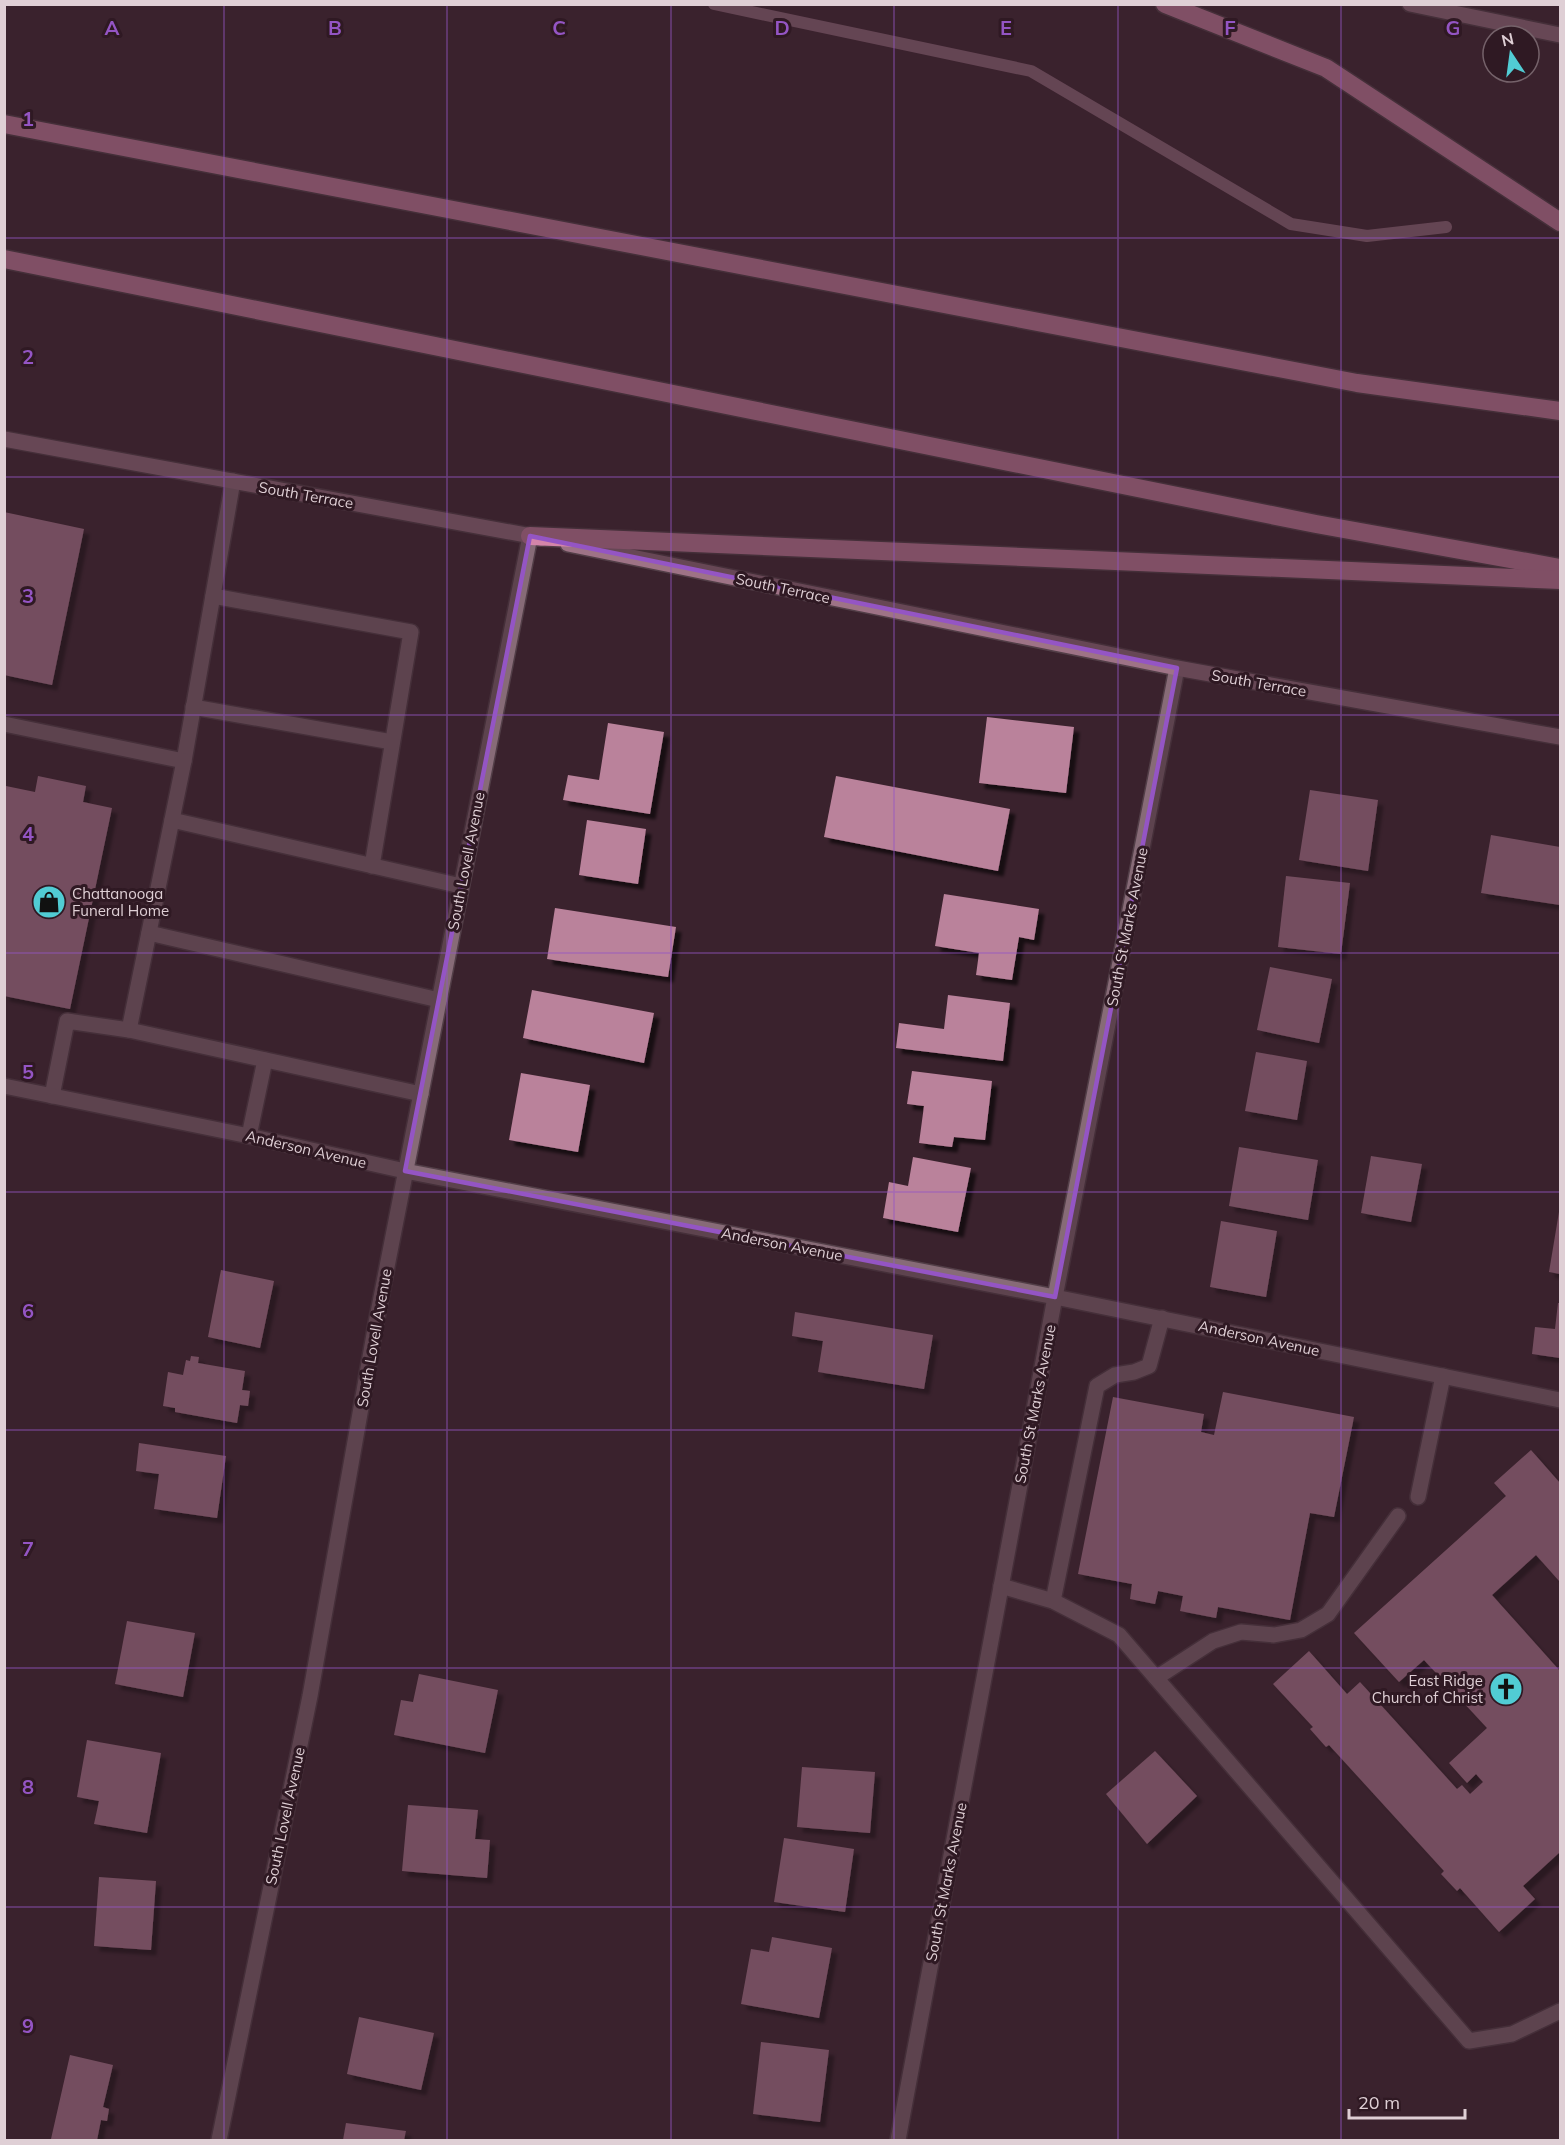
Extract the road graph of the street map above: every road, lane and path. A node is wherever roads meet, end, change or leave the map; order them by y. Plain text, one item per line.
1 (1165, 4) edge
2 (1410, 4) edge
3 (1560, 35) edge
4 (4, 124) edge
5 (1560, 222) edge
6 (4, 259) edge
7 (1560, 411) edge
8 (4, 440) edge
9 (233, 481) junction
10 (530, 536) junction
11 (1560, 568) edge
12 (1560, 580) edge
13 (213, 596) junction
14 (1177, 668) junction
15 (193, 707) junction
16 (4, 724) edge
17 (1560, 737) edge
18 (392, 742) junction
19 (184, 761) junction
20 (172, 820) junction
21 (372, 866) junction
22 (461, 886) junction
23 (149, 933) junction
24 (439, 1000) junction
25 (129, 1030) junction
26 (265, 1060) junction
27 (4, 1086) edge
28 (421, 1094) junction
29 (52, 1096) junction
30 (249, 1136) junction
31 (405, 1171) junction
32 (1055, 1297) junction
33 (1162, 1318) junction
34 (1443, 1376) junction
35 (1560, 1400) edge
36 (1418, 1497) dead end
37 (1398, 1516) dead end
38 (1001, 1586) junction
39 (1053, 1601) junction
40 (1156, 1678) junction
41 (1560, 2011) edge
42 (219, 2140) edge
43 (898, 2140) edge

1 - 5 highway
2 - 3 street
4 - 7 highway
6 - 11 highway
8 - 9 street, South Terrace
9 - 10 street, South Terrace
9 - 13 street
10 - 12 highway
10 - 14 street, South Terrace
10 - 22 street, South Lovell Avenue
13 - 15 street
13 - 18 street
14 - 17 street, South Terrace
14 - 32 street, South St Marks Avenue
15 - 18 street
15 - 19 street
16 - 19 street
18 - 21 street
19 - 20 street
20 - 21 street
20 - 23 street
21 - 22 street
22 - 24 street, South Lovell Avenue
23 - 24 street
23 - 25 street
24 - 28 street, South Lovell Avenue
25 - 26 street
25 - 29 street
26 - 28 street
26 - 30 street
27 - 29 street, Anderson Avenue
28 - 31 street, South Lovell Avenue
29 - 30 street, Anderson Avenue
30 - 31 street, Anderson Avenue
31 - 32 street, Anderson Avenue
31 - 42 street, South Lovell Avenue
32 - 33 street, Anderson Avenue
32 - 38 street, South St Marks Avenue
33 - 34 street, Anderson Avenue
33 - 39 street
34 - 35 street, Anderson Avenue
34 - 36 street
37 - 40 street
38 - 39 street
38 - 43 street, South St Marks Avenue
39 - 40 street
40 - 41 street

